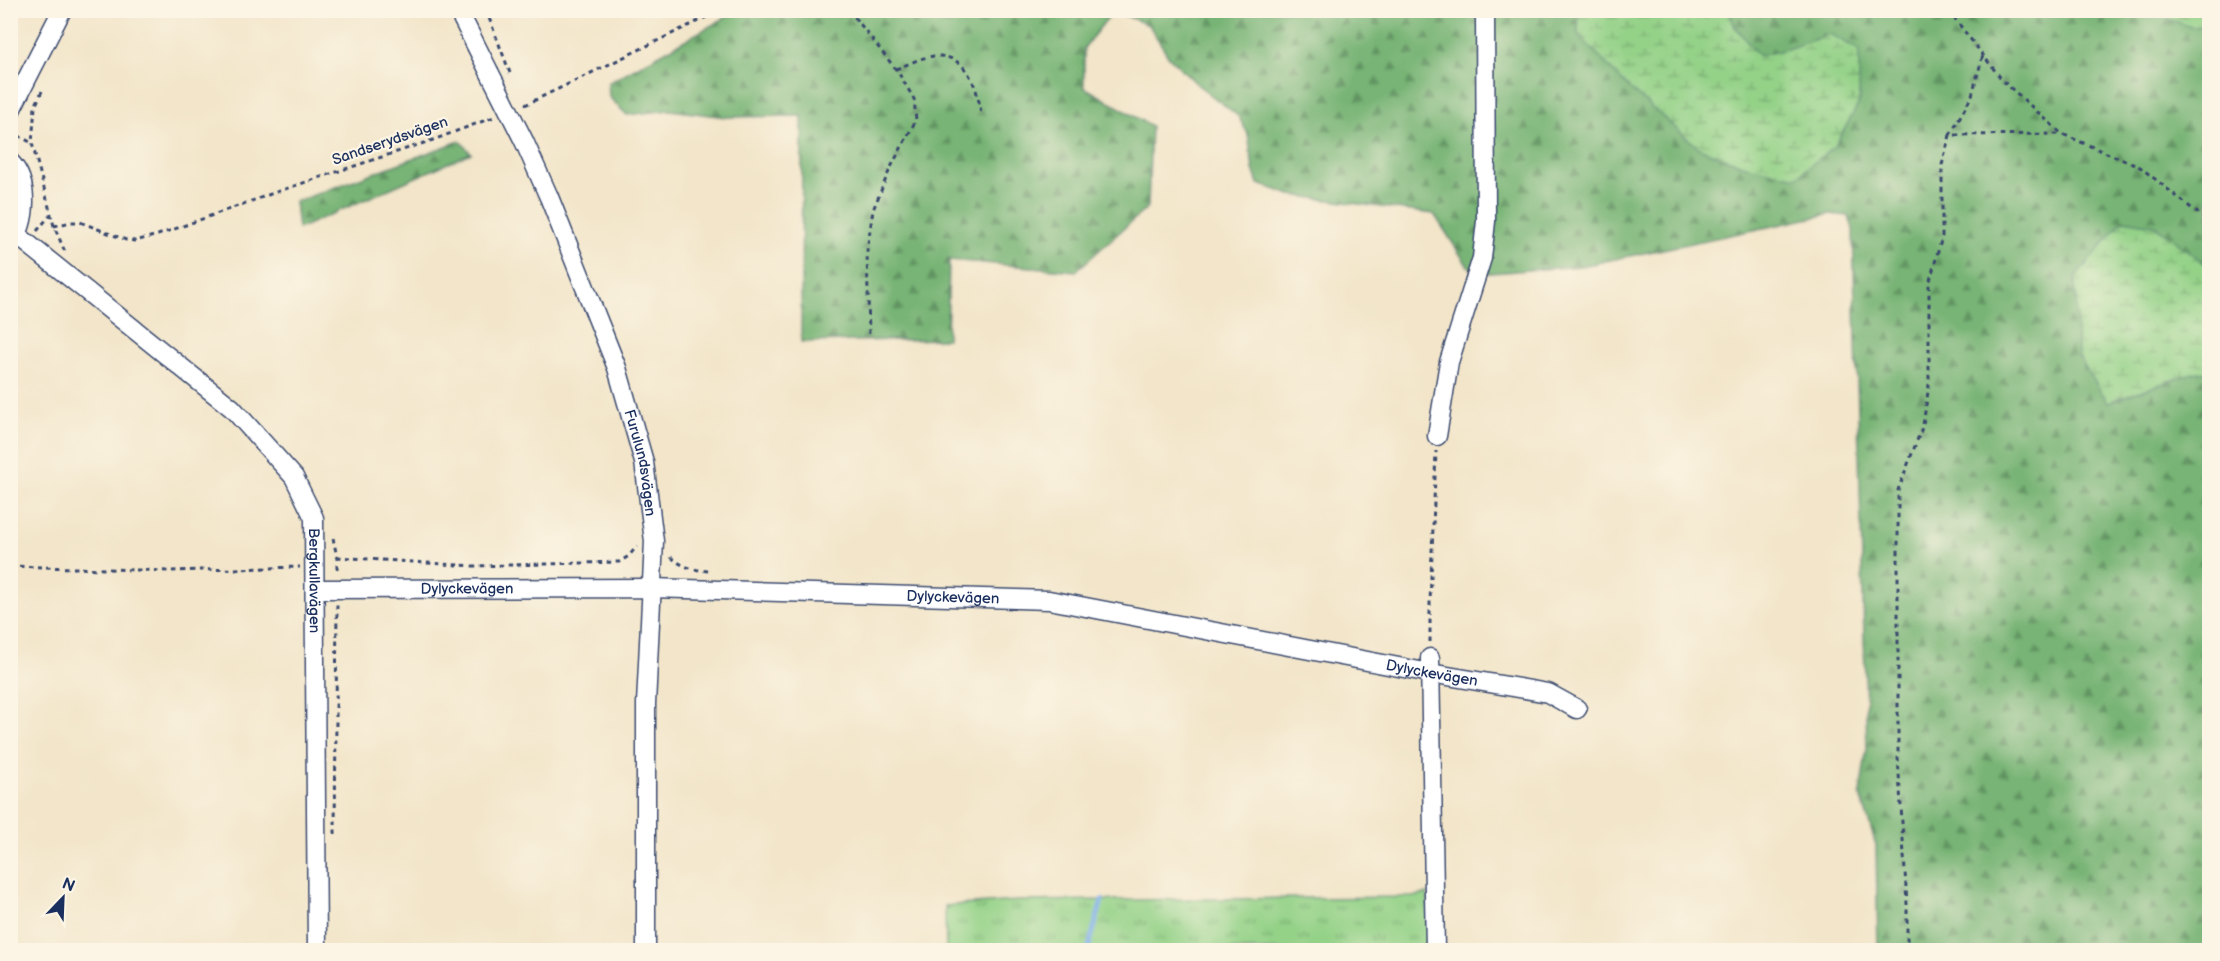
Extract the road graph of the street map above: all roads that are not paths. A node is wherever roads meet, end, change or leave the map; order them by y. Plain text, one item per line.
1 (62, 10) edge
2 (458, 10) edge
3 (1485, 10) edge
4 (10, 112) edge
5 (10, 162) edge
6 (14, 240) edge
7 (1437, 436) road end
8 (651, 588) junction
9 (315, 589) junction
10 (1430, 665) junction
11 (1576, 709) dead end
12 (317, 951) edge
13 (646, 951) edge
14 (1435, 951) edge

1 - 4 street
2 - 8 street, Furulundsvägen
3 - 7 street
5 - 6 street
6 - 9 street, Bergkullavägen
8 - 9 street, Dylyckevägen
8 - 10 street, Dylyckevägen
8 - 13 street, Furulundsvägen
9 - 12 street, Bergkullavägen
10 - 11 street, Dylyckevägen
10 - 14 street

